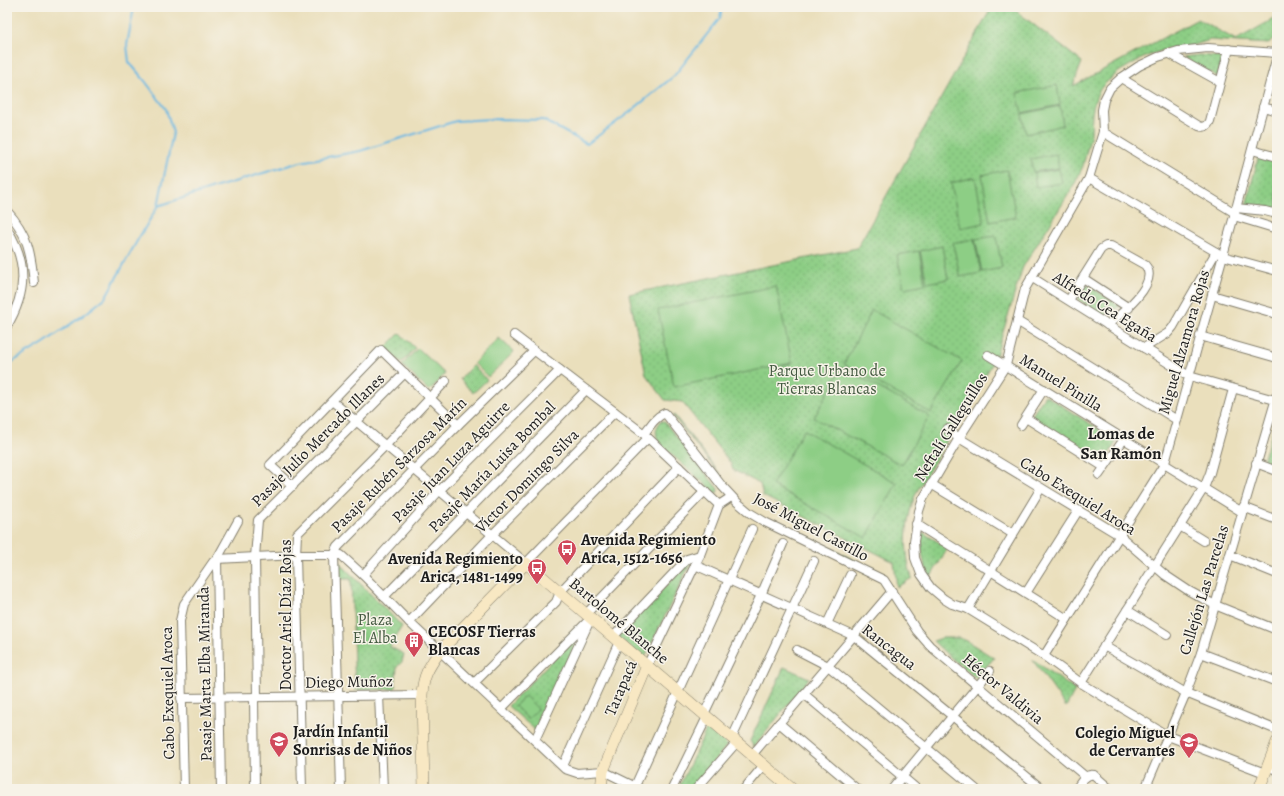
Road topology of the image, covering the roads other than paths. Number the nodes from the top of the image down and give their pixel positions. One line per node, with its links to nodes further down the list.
1 (1229, 49): 2 (street, Neftalí Galleguillos); 3 (street, Neftalí Galleguillos); 6 (street)
2 (1168, 53): 5 (street, Neftalí Galleguillos); 6 (street)
3 (1277, 54): 4 (street, Miguel Alzamora Rojas)
4 (1276, 66): 7 (street, Miguel Alzamora Rojas)
5 (1121, 78): 6 (street); 9 (street, Neftalí Galleguillos)
6 (1220, 82)
7 (1263, 107): 8 (street); 10 (street, Miguel Alzamora Rojas)
8 (1277, 111)
9 (1103, 132): 12 (street, Neftalí Galleguillos); 14 (street)
10 (1252, 150): 11 (street); 14 (street, Miguel Alzamora Rojas)
11 (1277, 157)
12 (1089, 178): 18 (street); 22 (street, Neftalí Galleguillos)
13 (7, 211): 19 (street)
14 (1235, 212): 15 (street); 17 (street); 18 (street, Miguel Alzamora Rojas)
15 (1277, 214)
16 (7, 228): 20 (street)
17 (1277, 228)
18 (1219, 254): 21 (street); 25 (street, Miguel Alzamora Rojas); 34 (street)
19 (32, 268): 20 (street); 24 (street)
20 (22, 269): 31 (street)
21 (1277, 271)
22 (1031, 277): 26 (street, Alfredo Cea Egaña); 29 (street, Neftalí Galleguillos)
23 (1083, 278): 26 (street); 27 (street); 27 (street)
24 (34, 283)
25 (1212, 295): 28 (street); 33 (street, Miguel Alzamora Rojas)
26 (1069, 300): 30 (street, Alfredo Cea Egaña)
27 (1128, 308): 30 (street)
28 (1277, 314)
29 (1017, 321): 38 (street, Neftalí Galleguillos); 50 (street)
30 (1108, 325): 34 (street, Alfredo Cea Egaña)
31 (7, 326)
32 (514, 335): 35 (street)
33 (1200, 336): 37 (street); 41 (street, Miguel Alzamora Rojas)
34 (1144, 348): 41 (street, Alfredo Cea Egaña)
35 (534, 350): 39 (street); 52 (street, Pasaje Rubén Sarzosa Marín)
36 (988, 354): 38 (street, Manuel Pinilla)
37 (1277, 358)
38 (1006, 365): 43 (street, Manuel Pinilla); 55 (street, Neftalí Galleguillos)
39 (560, 370): 45 (street); 69 (street, Pasaje Juan Luza Aguirre)
40 (404, 374): 46 (street); 48 (street); 51 (street, Pasaje Julio Mercado Illanes)
41 (1189, 376): 44 (street, Alfredo Cea Egaña); 50 (street, Miguel Alzamora Rojas)
42 (446, 381): 46 (street, Doctor Ariel Díaz Rojas)
43 (1044, 389): 56 (street, Manuel Pinilla); 60 (street)
44 (1234, 389): 47 (street, Alfredo Cea Egaña); 68 (street)
45 (586, 390): 49 (street); 75 (street, Pasaje María Luisa Bombal)
46 (430, 398): 52 (street); 57 (street, Doctor Ariel Díaz Rojas)
47 (1276, 398): 59 (street, Callejón Las Parcelas)
48 (332, 401): 51 (street, Bartolomé Blanche); 66 (street)
49 (615, 412): 54 (street); 82 (street, Víctor Domingo Silva)
50 (1177, 420): 58 (street, Miguel Alzamora Rojas)
51 (357, 422): 57 (street, Bartolomé Blanche); 66 (street, Pasaje Julio Mercado Illanes)
52 (458, 425): 62 (street, Pasaje Rubén Sarzosa Marín)
53 (947, 429): 55 (street, Cabo Exequiel Aroca)
54 (646, 436): 61 (street); 71 (street, José Miguel Castillo); 93 (street)
55 (959, 438): 65 (street, Neftalí Galleguillos); 67 (street, Cabo Exequiel Aroca)
56 (1124, 439): 58 (street, Manuel Pinilla); 60 (street)
57 (385, 446): 62 (street, Bartolomé Blanche); 86 (street, Doctor Ariel Díaz Rojas)
58 (1165, 463): 68 (street, Manuel Pinilla); 83 (street, Miguel Alzamora Rojas)
59 (1256, 463): 63 (street); 73 (street, Callejón Las Parcelas)
60 (1104, 467): 64 (street)
61 (679, 468): 70 (street); 102 (street)
62 (414, 470): 69 (street, Bartolomé Blanche); 87 (street, Pasaje Rubén Sarzosa Marín)
63 (1277, 471)
64 (1099, 475)
65 (931, 484): 78 (street, Neftalí Galleguillos); 81 (street)
66 (293, 486): 90 (street, Pasaje Julio Mercado Illanes)
67 (1041, 488): 74 (street, Cabo Exequiel Aroca); 81 (street)
68 (1204, 488): 73 (street, Manuel Pinilla); 79 (street)
69 (439, 491): 75 (street, Bartolomé Blanche); 98 (street, Pasaje Juan Luza Aguirre)
70 (705, 491): 72 (street); 110 (street)
71 (731, 497): 72 (street); 101 (street, José Miguel Castillo)
72 (719, 504): 88 (street, Tarapacá)
73 (1243, 509): 76 (street, Manuel Pinilla); 89 (street, Callejón Las Parcelas)
74 (1078, 510): 83 (street, Cabo Exequiel Aroca); 103 (street)
75 (466, 514): 82 (street, Bartolomé Blanche); 105 (street, Pasaje María Luisa Bombal)
76 (1277, 520)
77 (238, 521): 91 (street, Cabo Exequiel Aroca)
78 (916, 524): 96 (street); 108 (street, Neftalí Galleguillos)
79 (1180, 526): 84 (street); 95 (street)
80 (752, 529): 100 (street)
81 (1013, 534): 96 (street)
82 (492, 535): 93 (street, Bartolomé Blanche); 112 (street, Víctor Domingo Silva)
83 (1119, 535): 95 (street, Cabo Exequiel Aroca); 111 (street, Miguel Alzamora Rojas)
84 (1204, 541)
85 (783, 544): 104 (street)
86 (296, 555): 87 (street); 90 (street); 137 (street, Doctor Ariel Díaz Rojas)
87 (334, 555): 98 (street); 135 (street, Pasaje Rubén Sarzosa Marín)
88 (700, 555): 94 (street, Tarapacá); 117 (street)
89 (1230, 555): 97 (street); 106 (street, Callejón Las Parcelas)
90 (255, 557): 91 (street); 136 (street, Pasaje Julio Mercado Illanes)
91 (217, 559): 138 (street, Cabo Exequiel Aroca); 139 (street, Pasaje Marta Elba Miranda)
92 (814, 561): 107 (street)
93 (526, 563): 102 (street, Bartolomé Blanche); 120 (street)
94 (695, 565): 100 (street, Rancagua); 123 (street, Tarapacá)
95 (1155, 566): 106 (street, Cabo Exequiel Aroca); 109 (street)
96 (991, 571): 103 (street); 108 (street)
97 (1277, 574)
98 (363, 575): 105 (street)
99 (850, 575): 113 (street)
100 (729, 581): 104 (street, Rancagua); 130 (street)
101 (892, 591): 116 (street); 129 (street, Héctor Valdivia)
102 (560, 592): 110 (street, Bartolomé Blanche); 127 (street)
103 (1026, 593): 111 (street)
104 (761, 595): 107 (street, Rancagua); 141 (street)
105 (384, 597): 112 (street)
106 (1215, 605): 114 (street, Cabo Exequiel Aroca); 121 (street, Callejón Las Parcelas)
107 (793, 609): 113 (street, Rancagua); 147 (street)
108 (968, 609): 122 (street, Neftalí Galleguillos)
109 (1127, 610): 115 (street); 118 (street)
110 (588, 616): 117 (street, Bartolomé Blanche); 140 (street); 146 (street)
111 (1067, 619): 122 (street, Miguel Alzamora Rojas)
112 (409, 622): 120 (street)
113 (827, 624): 116 (street, Rancagua)
114 (1277, 630)
115 (1167, 635)
116 (854, 636): 124 (street); 142 (street, Rancagua)
117 (616, 639): 123 (street, Bartolomé Blanche); 152 (street)
118 (1104, 646): 128 (street); 131 (street)
119 (797, 650): 124 (street)
120 (440, 651): 127 (street); 134 (street)
121 (1201, 653): 126 (street); 131 (street, Callejón Las Parcelas)
122 (1044, 656): 128 (street, Neftalí Galleguillos)
123 (647, 666): 130 (street, Bartolomé Blanche); 154 (street, Tarapacá)
124 (828, 666): 132 (street); 149 (street)
125 (990, 671): 129 (street)
126 (1277, 682)
127 (474, 683): 140 (street)
128 (1081, 683): 145 (street, Neftalí Galleguillos)
129 (978, 685): 142 (street); 156 (street, Héctor Valdivia)
130 (678, 692): 141 (street, Bartolomé Blanche); 157 (street)
131 (1186, 693): 144 (street); 145 (street, Callejón Las Parcelas)
132 (804, 694): 143 (street); 155 (street)
133 (379, 695): 134 (street, Diego Muñoz); 135 (street, Diego Muñoz); 163 (street)
134 (422, 695): 164 (street)
135 (337, 696): 137 (street, Diego Muñoz); 162 (street, Pasaje Rubén Sarzosa Marín)
136 (255, 697): 137 (street, Diego Muñoz); 139 (street, Diego Muñoz); 160 (street, Pasaje Julio Mercado Illanes)
137 (300, 697): 161 (street, Doctor Ariel Díaz Rojas)
138 (181, 698): 139 (street, Diego Muñoz); 158 (street, Cabo Exequiel Aroca)
139 (219, 698): 159 (street, Pasaje Marta Elba Miranda)
140 (502, 708): 146 (street)
141 (705, 715): 147 (street, Bartolomé Blanche); 166 (street)
142 (952, 716): 149 (street); 174 (street, Rancagua)
143 (779, 724): 150 (street); 170 (street)
144 (1277, 730)
145 (1168, 736): 153 (street, Neftalí Galleguillos); 177 (street, Callejón Las Parcelas)
146 (535, 740): 152 (street)
147 (734, 740): 150 (street, Bartolomé Blanche); 167 (street)
148 (1277, 742): 153 (street)
149 (927, 747): 155 (street); 173 (street)
150 (752, 755): 151 (street, Bartolomé Blanche)
151 (764, 765): 168 (street); 169 (street, Bartolomé Blanche)
152 (563, 766): 154 (street)
153 (1270, 770): 178 (street)
154 (603, 771): 157 (street); 165 (street, Tarapacá)
155 (902, 777): 171 (street); 172 (street)
156 (1086, 777): 175 (street); 176 (street, Héctor Valdivia)
157 (638, 787)
158 (184, 789)
159 (221, 789)
160 (255, 789)
161 (302, 789)
162 (341, 789)
163 (383, 789)
164 (424, 789)
165 (601, 789)
166 (672, 789)
167 (696, 789)
168 (744, 789)
169 (792, 789)
170 (857, 789)
171 (892, 789)
172 (916, 789)
173 (976, 789)
174 (1042, 789)
175 (1076, 789)
176 (1110, 789)
177 (1145, 789)
178 (1259, 789)

